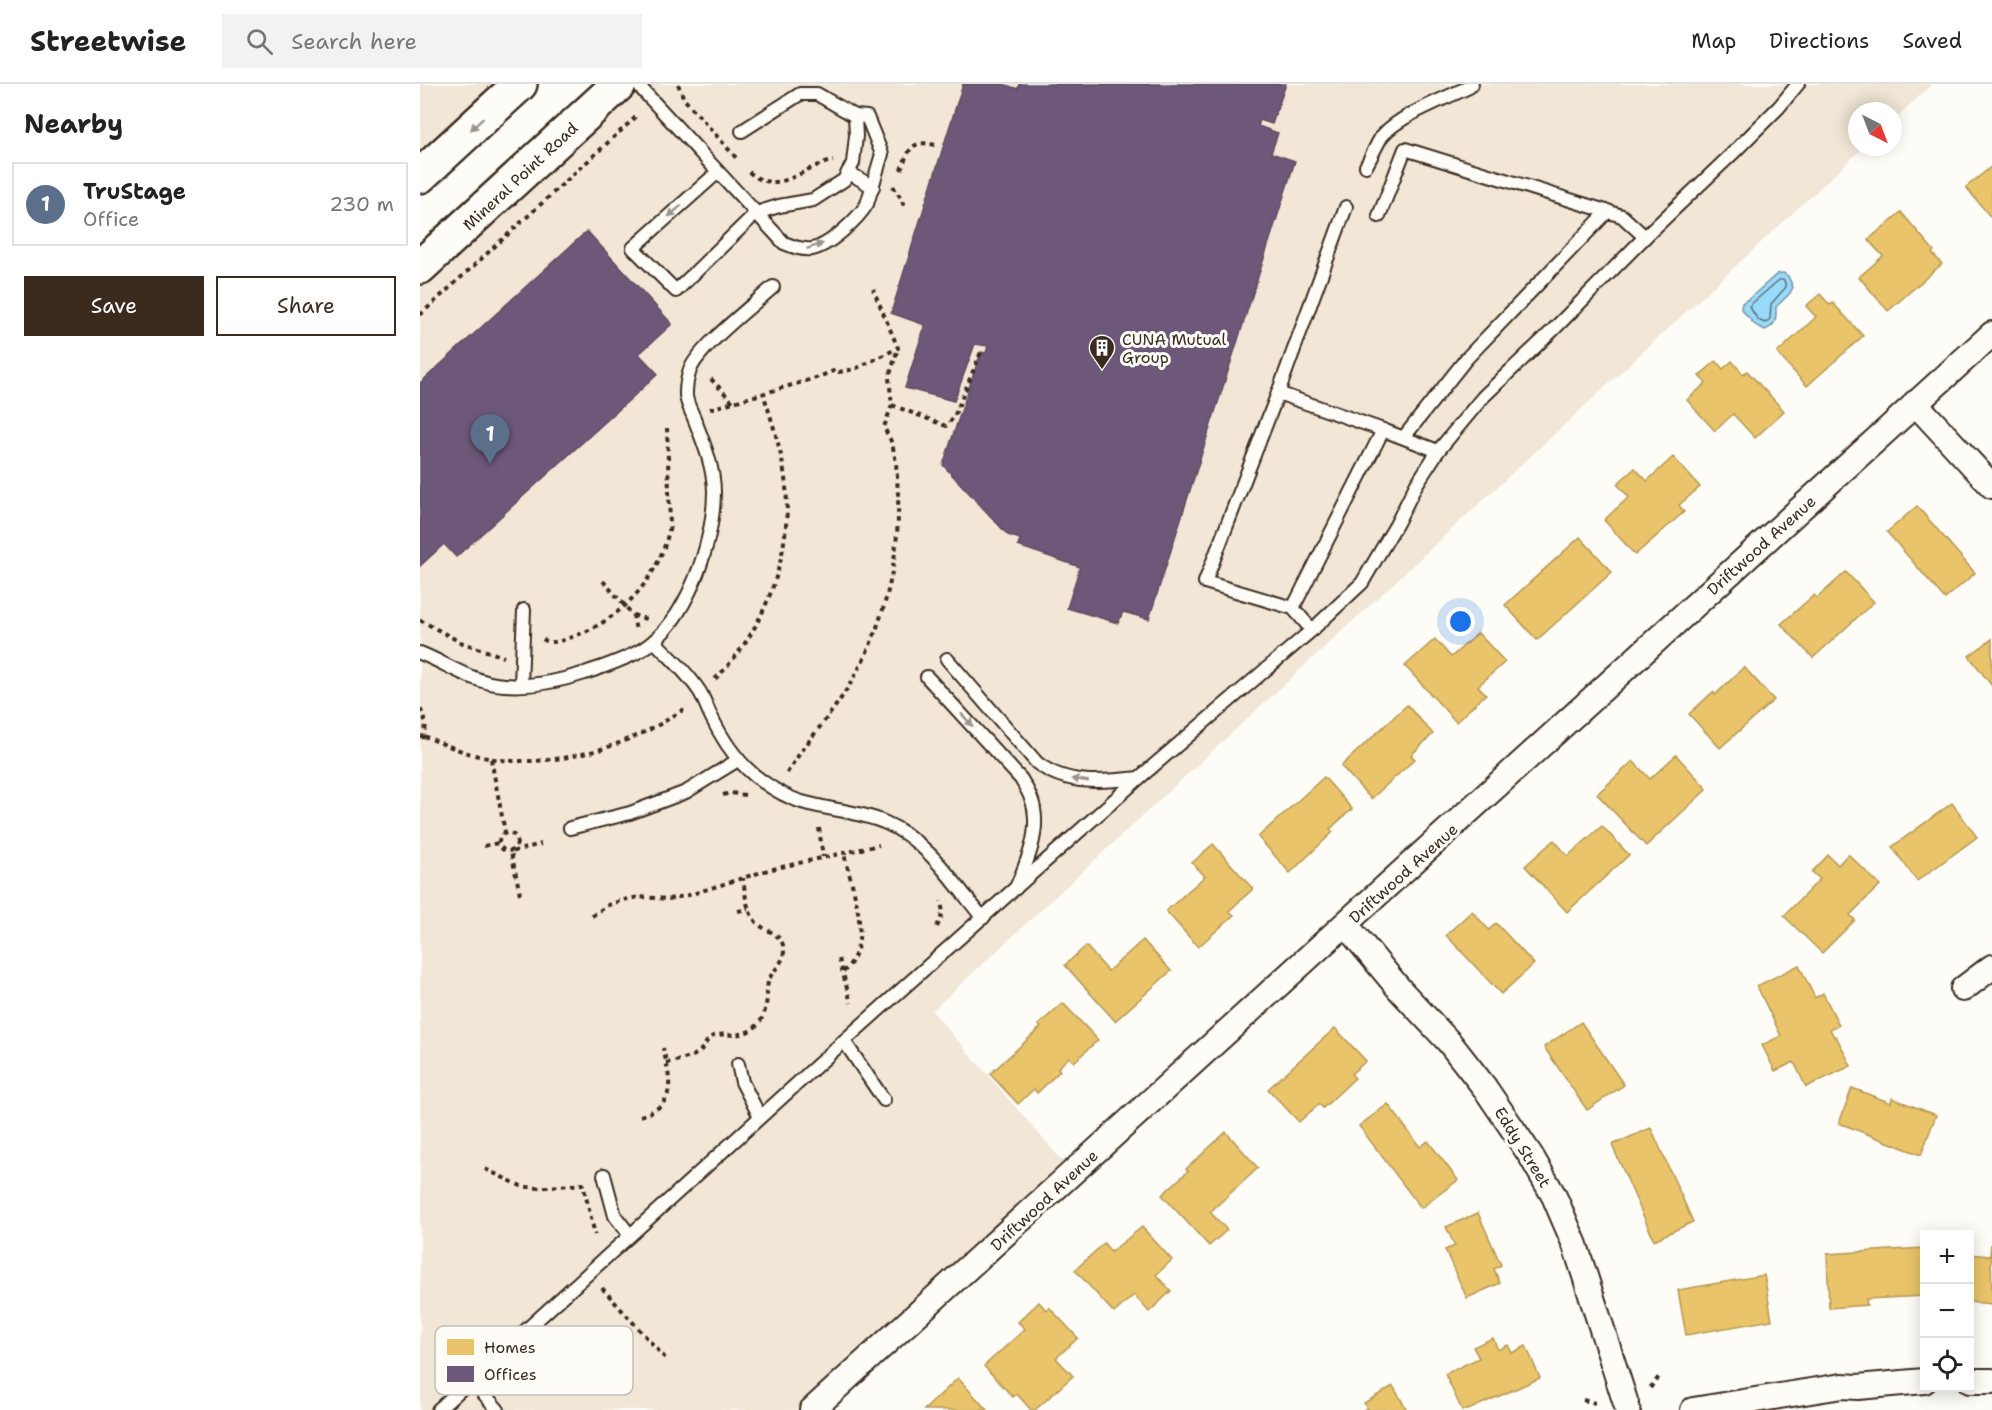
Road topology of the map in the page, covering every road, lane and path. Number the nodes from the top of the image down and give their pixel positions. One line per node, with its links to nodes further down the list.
1 (520, 84): 15 (main road, one-way to 15)
2 (619, 84): 24 (main road, Mineral Point Road)
3 (637, 84): 13 (lane)
4 (678, 84): 12 (path)
5 (1472, 84): 11 (lane)
6 (1798, 84): 23 (lane)
7 (855, 116): 9 (lane); 12 (lane); 14 (lane)
8 (636, 117): 27 (path)
9 (742, 131)
10 (935, 145): 16 (path)
11 (1366, 166)
12 (851, 167): 17 (lane); 21 (lane)
13 (718, 172): 21 (lane); 21 (lane, one-way to 21)
14 (876, 173): 16 (path); 17 (lane)
15 (420, 176)
16 (894, 186): 19 (path)
17 (873, 187): 21 (lane, one-way to 17)
18 (1346, 207): 35 (lane)
19 (905, 209)
20 (1608, 211): 22 (lane); 23 (lane); 42 (lane)
21 (756, 213)
22 (1379, 216)
23 (1645, 237): 43 (lane)
24 (420, 267)
25 (773, 287): 53 (lane)
26 (873, 289): 29 (path)
27 (420, 315)
28 (1992, 334): 38 (street, Driftwood Avenue)
29 (898, 348): 34 (path); 39 (path)
30 (981, 352): 39 (path)
31 (714, 373): 32 (path)
32 (711, 379): 33 (path); 37 (path)
33 (709, 385)
34 (763, 393): 37 (path); 58 (path)
35 (1278, 393): 41 (lane); 47 (lane)
36 (706, 398): 37 (path)
37 (733, 402)
38 (1916, 403): 44 (street); 92 (street, Driftwood Avenue)
39 (892, 405): 66 (path)
40 (667, 428): 46 (path)
41 (1383, 430): 42 (lane); 47 (lane)
42 (1404, 437): 43 (lane)
43 (1438, 451): 51 (lane)
44 (1992, 486)
45 (603, 581): 46 (path)
46 (624, 605): 49 (path); 52 (path)
47 (1293, 608): 51 (lane)
48 (524, 610): 59 (lane)
49 (633, 615)
50 (420, 620): 55 (path)
51 (1312, 630): 67 (lane)
52 (542, 638)
53 (654, 641): 59 (lane); 65 (lane)
54 (420, 653): 59 (lane)
55 (508, 657)
56 (947, 659): 67 (lane, one-way to 56)
57 (927, 677): 85 (lane, one-way to 85)
58 (714, 680)
59 (521, 684)
60 (686, 708): 64 (path)
61 (420, 709): 62 (path)
62 (424, 736): 63 (path); 64 (path)
63 (420, 741)
64 (491, 759): 74 (path)
65 (738, 760): 71 (lane); 91 (lane)
66 (787, 772)
67 (1138, 778): 85 (lane)
68 (718, 797): 69 (path)
69 (748, 797)
70 (812, 826): 72 (path)
71 (570, 828)
72 (819, 828): 73 (path); 83 (path)
73 (829, 830)
74 (506, 832): 76 (path); 81 (path)
75 (870, 839): 78 (path)
76 (498, 843): 79 (path); 81 (path)
77 (541, 844): 81 (path)
78 (879, 844): 80 (path); 82 (path)
79 (484, 846)
80 (888, 850)
81 (511, 852): 86 (path)
82 (844, 853): 83 (path); 96 (path)
83 (823, 858): 84 (path)
84 (743, 878): 88 (path); 90 (path)
85 (1015, 891): 91 (lane)
86 (520, 894)
87 (938, 894): 93 (path)
88 (748, 909): 89 (path); 101 (path)
89 (738, 911)
90 (591, 916)
91 (983, 918): 99 (lane)
92 (1346, 925): 124 (street, Driftwood Avenue); 125 (street, Eddy Street)
93 (936, 927)
94 (839, 959): 96 (path)
95 (1992, 967): 97 (street)
96 (843, 972): 98 (path)
97 (1963, 989)
98 (850, 1003)
99 (844, 1041): 103 (lane); 105 (lane)
100 (663, 1047): 101 (path)
101 (666, 1063): 104 (path)
102 (738, 1064): 105 (lane)
103 (884, 1100)
104 (640, 1116)
105 (760, 1117): 108 (lane)
106 (485, 1169): 109 (path)
107 (603, 1175): 108 (lane)
108 (629, 1234): 111 (lane)
109 (595, 1235)
110 (602, 1288): 112 (path)
111 (529, 1326)
112 (664, 1358)
113 (1659, 1377): 117 (path)
114 (1920, 1381): 126 (street)
115 (1974, 1381): 116 (street)
116 (1992, 1381)
117 (1650, 1388)
118 (454, 1395): 122 (lane)
119 (485, 1395): 123 (lane)
120 (1583, 1400): 121 (path)
121 (1595, 1403)
122 (438, 1410)
123 (498, 1410)
124 (812, 1410)
125 (1628, 1410)
126 (1693, 1410)

